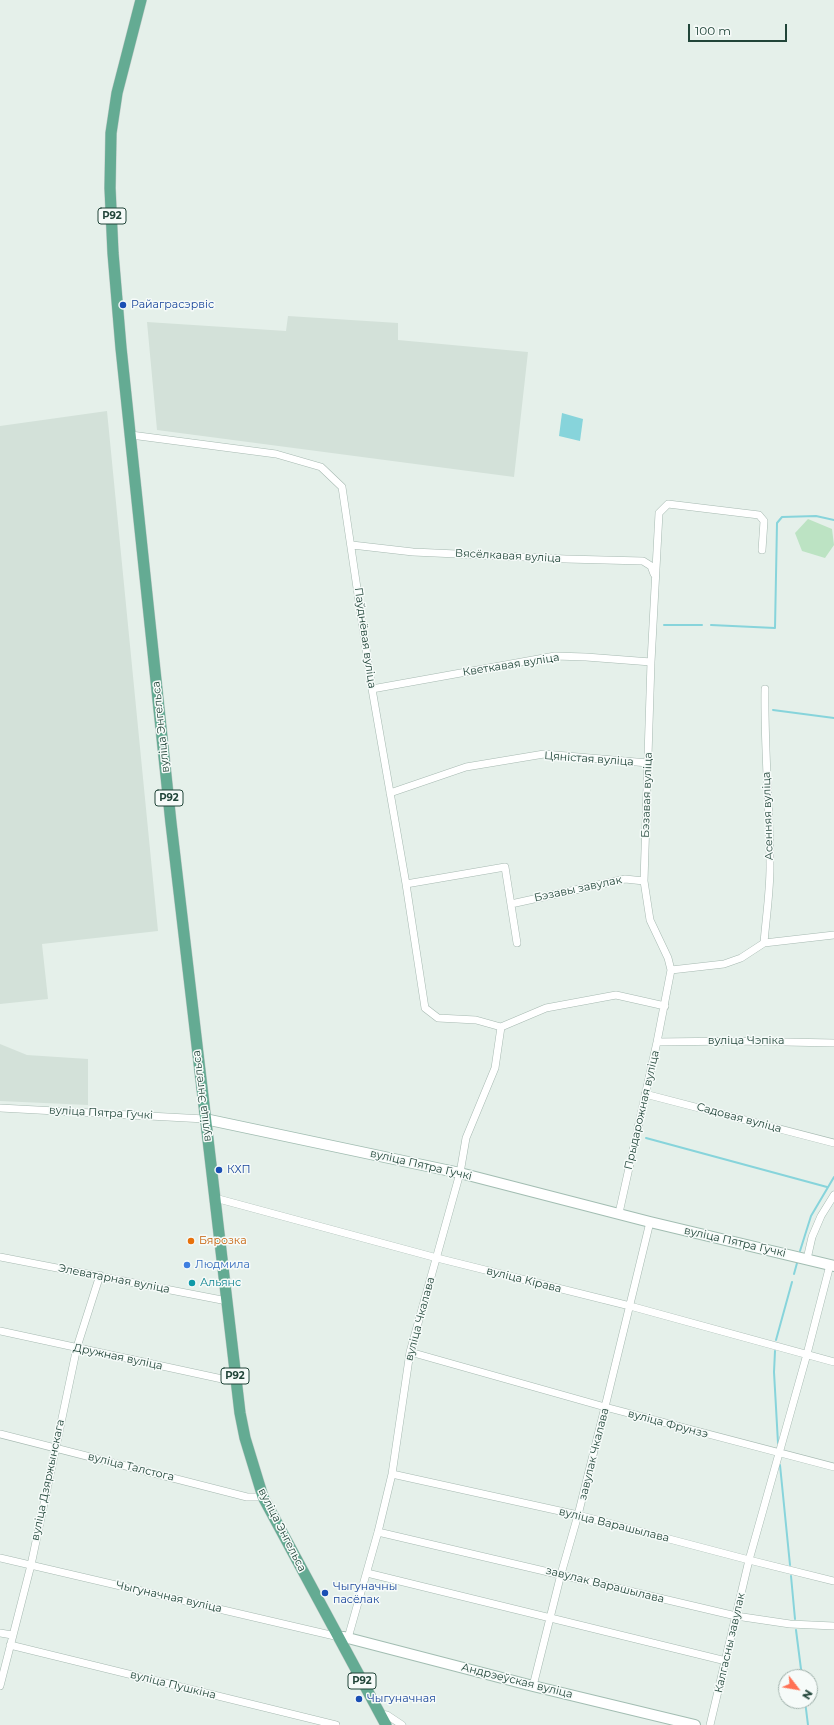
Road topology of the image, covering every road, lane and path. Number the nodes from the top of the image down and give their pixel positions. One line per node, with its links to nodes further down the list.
1 (141, 0): 2 (main road, Р92)
2 (130, 435): 3 (street, Паўднёвая вуліца); 24 (main road, вуліца Энгельса / Р92)
3 (352, 545): 5 (street, Вясёлкавая вуліца); 7 (street, Паўднёвая вуліца)
4 (762, 550): 5 (street, Бэзавая вуліца)
5 (655, 578): 6 (street, Бэзавая вуліца)
6 (651, 662): 7 (street, Кветкавая вуліца); 9 (street, Бэзавая вуліца)
7 (372, 689): 10 (street, Паўднёвая вуліца)
8 (765, 689): 16 (street, Асенняя вуліца)
9 (648, 763): 10 (street, Цяністая вуліца); 11 (street, Бэзавая вуліца)
10 (390, 793): 12 (street, Паўднёвая вуліца)
11 (644, 881): 13 (street, Бэзавы завулак); 17 (street, Бэзавая вуліца)
12 (406, 884): 13 (street); 19 (street, Паўднёвая вуліца)
13 (512, 904): 15 (street)
14 (834, 935): 16 (street)
15 (517, 942)
16 (764, 943): 17 (street)
17 (671, 970): 18 (street, Бэзавая вуліца)
18 (665, 1006): 19 (street); 20 (street, Прыдарожная вуліца)
19 (501, 1027): 26 (street, вуліца Чкалава)
20 (657, 1042): 21 (street, вуліца Чэпіка); 22 (street, Прыдарожная вуліца)
21 (834, 1043)
22 (645, 1094): 25 (street, Садовая вуліца); 29 (street, Прыдарожная вуліца)
23 (0, 1108): 24 (street, вуліца Пятра Гучкі)
24 (205, 1119): 26 (street, вуліца Пятра Гучкі); 28 (main road, вуліца Энгельса / Р92)
25 (834, 1143)
26 (460, 1173): 29 (street, вуліца Пятра Гучкі); 32 (street, вуліца Чкалава)
27 (834, 1195): 33 (street)
28 (215, 1198): 32 (street, вуліца Кірава); 36 (main road, вуліца Энгельса / Р92)
29 (619, 1213): 30 (street, вуліца Пятра Гучкі)
30 (650, 1222): 33 (street, вуліца Пятра Гучкі); 37 (street, завулак Чкалава)
31 (0, 1256): 35 (street, Элеватарная вуліца)
32 (437, 1258): 37 (street, вуліца Кірава); 40 (street, вуліца Чкалава)
33 (807, 1259): 34 (street, вуліца Пятра Гучкі)
34 (832, 1265): 41 (street, Калгасны завулак)
35 (100, 1275): 36 (street, Элеватарная вуліца); 39 (street, вуліца Дзяржынскага)
36 (227, 1301): 43 (main road, вуліца Энгельса / Р92)
37 (630, 1306): 41 (street, вуліца Кірава); 44 (street, завулак Чкалава)
38 (0, 1331): 39 (street, Дружная вуліца)
39 (77, 1347): 43 (street, Дружная вуліца); 46 (street, вуліца Дзяржынскага)
40 (410, 1352): 44 (street, вуліца Фрунзэ); 49 (street, вуліца Чкалава)
41 (807, 1354): 42 (street, вуліца Кірава); 47 (street, Калгасны завулак)
42 (834, 1362)
43 (236, 1382): 50 (main road, вуліца Энгельса / Р92)
44 (605, 1407): 47 (street, вуліца Фрунзэ); 51 (street, завулак Чкалава)
45 (0, 1434): 46 (street, вуліца Талстога)
46 (55, 1448): 50 (street, вуліца Талстога); 55 (street, вуліца Дзяржынскага)
47 (780, 1453): 48 (street, вуліца Фрунзэ); 54 (street, Калгасны завулак)
48 (834, 1467)
49 (392, 1474): 51 (street, вуліца Варашылава); 52 (street, вуліца Чкалава)
50 (263, 1497): 64 (main road, вуліца Энгельса / Р92)
51 (578, 1515): 54 (street, вуліца Варашылава); 57 (street, завулак Чкалава)
52 (378, 1532): 56 (street, вуліца Чкалава); 57 (street, завулак Варашылава)
53 (0, 1558): 55 (street, Чыгуначная вуліца)
54 (749, 1560): 58 (street, вуліца Варашылава); 59 (street, Калгасны завулак)
55 (31, 1565): 63 (street, вуліца Дзяржынскага); 64 (street, Чыгуначная вуліца)
56 (367, 1573): 60 (street); 64 (street, вуліца Чкалава)
57 (561, 1574): 59 (street, завулак Варашылава); 60 (street, завулак Чкалава)
58 (834, 1581)
59 (736, 1616): 61 (street, завулак Варашылава); 66 (street, Калгасны завулак)
60 (551, 1618): 66 (street); 68 (street, завулак Чкалава)
61 (834, 1626)
62 (0, 1633): 63 (street)
63 (12, 1635): 65 (street, вуліца Дзяржынскага)
64 (343, 1637): 68 (street, Андрэеўская вуліца); 69 (main road, вуліца Энгельса / Р92)
65 (10, 1645): 67 (street, вуліца Дзяржынскага); 70 (street, вуліца Пушкіна)
66 (726, 1661): 74 (street, Калгасны завулак)
67 (0, 1686)
68 (533, 1686): 73 (street, Андрэеўская вуліца)
69 (380, 1714): 71 (main road, вуліца Энгельса / Р92); 72 (street)
70 (336, 1725)
71 (386, 1725)
72 (402, 1725)
73 (695, 1725)
74 (710, 1725)

